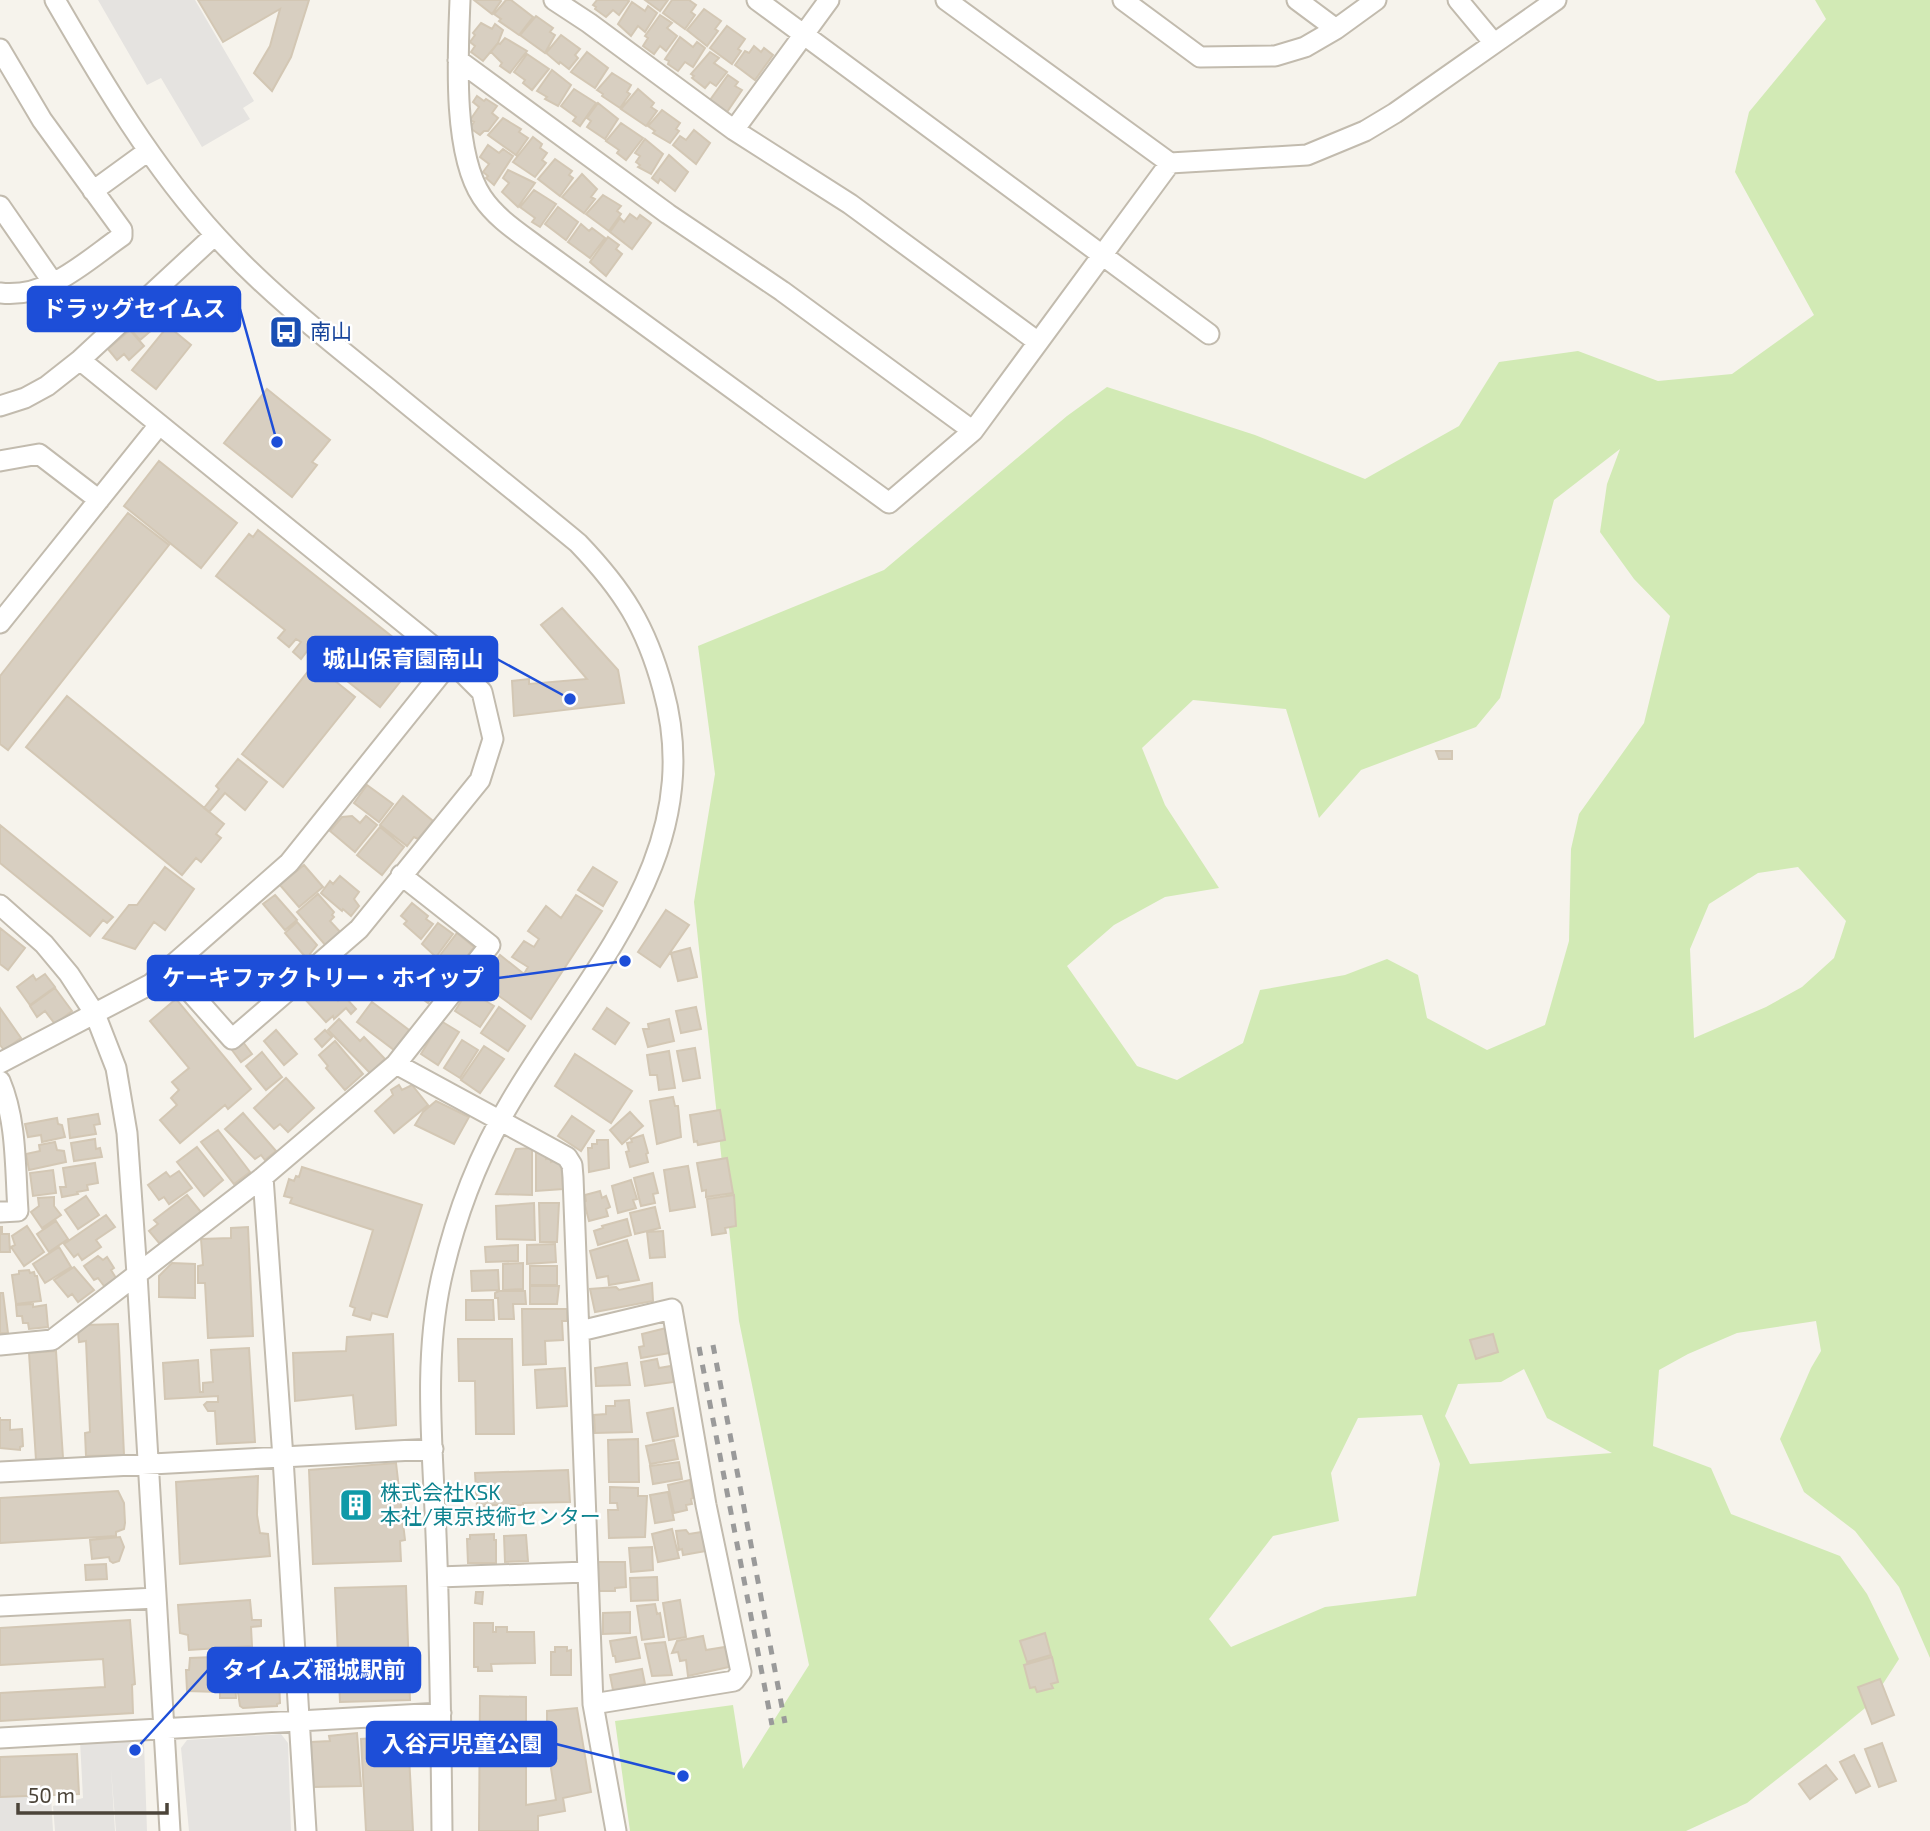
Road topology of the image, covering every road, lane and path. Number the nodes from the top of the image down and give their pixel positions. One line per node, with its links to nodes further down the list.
1 (55, 0): 18 (street)
2 (460, 0): 16 (street)
3 (554, 0): 17 (street)
4 (757, 0): 13 (street)
5 (829, 0): 13 (street)
6 (946, 0): 19 (street)
7 (1123, 0): 12 (street)
8 (1297, 0): 12 (street)
9 (1376, 0): 12 (street)
10 (1458, 0): 14 (street)
11 (1556, 0): 14 (street)
12 (1336, 29)
13 (803, 34): 17 (street); 23 (street)
14 (1493, 42): 19 (street)
15 (0, 49): 20 (street)
16 (458, 60): 31 (street); 31 (street)
17 (734, 130): 27 (street)
18 (148, 151): 20 (street); 22 (street)
19 (1170, 163): 23 (street)
20 (93, 191): 24 (street)
21 (0, 206): 24 (street)
22 (215, 234): 28 (street); 43 (street)
23 (1103, 254): 26 (street); 27 (street)
24 (54, 284): 25 (street)
25 (0, 293)
26 (1209, 334)
27 (1038, 342): 31 (street)
28 (80, 360): 29 (street); 30 (street)
29 (0, 406)
30 (159, 425): 33 (street); 35 (street)
31 (973, 431)
32 (0, 461): 33 (street)
33 (99, 500): 34 (street)
34 (0, 623)
35 (451, 661): 36 (street); 38 (street)
36 (401, 876): 38 (street); 41 (street)
37 (0, 905): 39 (street)
38 (169, 968): 39 (street)
39 (95, 1014): 40 (street); 46 (street)
40 (0, 1063)
41 (396, 1064): 43 (street); 44 (street)
42 (0, 1081): 45 (street)
43 (500, 1121): 47 (street); 49 (street)
44 (263, 1177): 46 (street); 50 (street)
45 (0, 1212)
46 (137, 1275): 48 (street); 51 (street)
47 (580, 1331): 53 (street); 57 (street)
48 (0, 1345)
49 (433, 1449): 50 (street); 54 (street)
50 (284, 1458): 51 (street); 59 (street)
51 (148, 1464): 52 (street); 55 (street)
52 (0, 1472)
53 (587, 1572): 54 (street); 57 (street)
54 (438, 1577): 58 (street)
55 (156, 1598): 56 (street); 60 (street)
56 (0, 1606)
57 (593, 1704): 65 (street)
58 (441, 1713): 59 (street); 64 (street)
59 (300, 1721): 60 (street); 63 (street)
60 (164, 1728): 61 (street); 62 (street)
61 (0, 1738)
62 (170, 1831)
63 (306, 1831)
64 (442, 1831)
65 (616, 1831)

